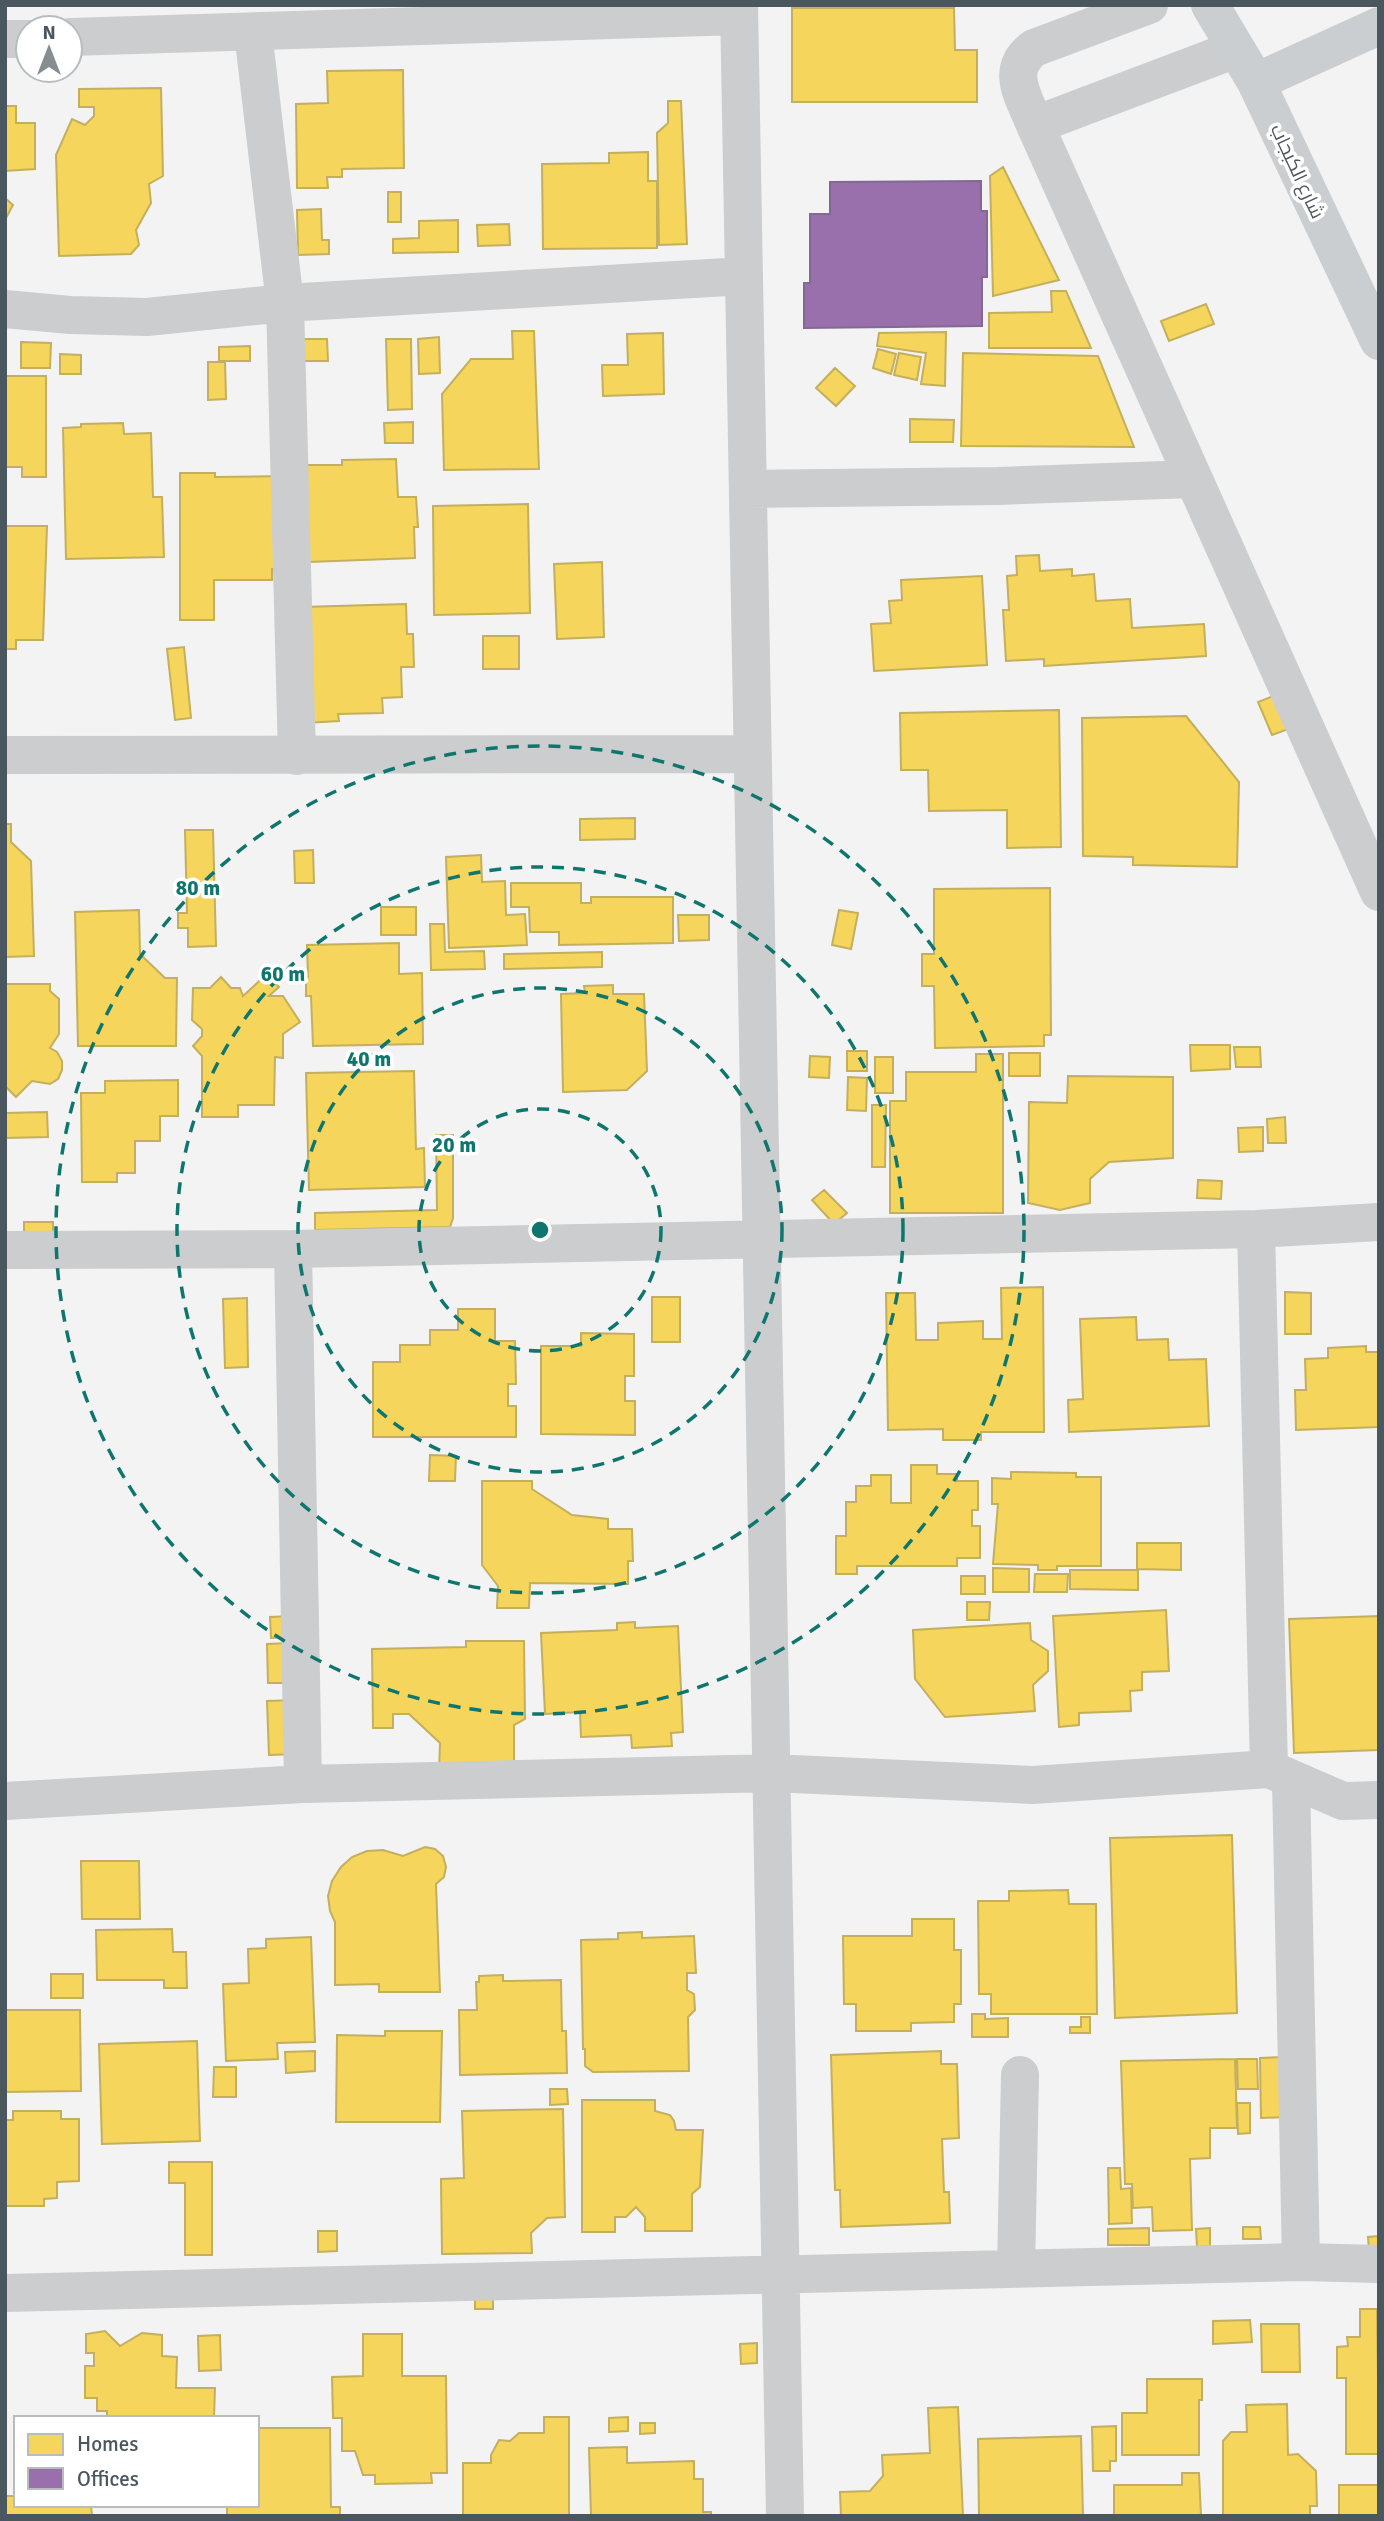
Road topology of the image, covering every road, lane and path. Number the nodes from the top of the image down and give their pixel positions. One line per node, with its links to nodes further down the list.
1 (1149, 5): 9 (street)
2 (1210, 5): 7 (main road, شارع الكبجاب)
3 (739, 11): 5 (street); 10 (street)
4 (1379, 26): 8 (main road)
5 (253, 32): 6 (street); 11 (street)
6 (84, 37)
7 (1236, 49): 8 (main road, شارع الكبجاب); 9 (street)
8 (1256, 82): 13 (main road, شارع الكبجاب)
9 (1035, 125): 14 (street)
10 (744, 276): 11 (street); 15 (street)
11 (285, 303): 12 (street); 18 (street)
12 (5, 309)
13 (1379, 341)
14 (1193, 479): 15 (street); 19 (street)
15 (748, 489): 16 (street)
16 (753, 754): 18 (street); 22 (street)
17 (5, 755): 18 (street)
18 (297, 756)
19 (1379, 892)
20 (1379, 1222): 21 (street)
21 (1256, 1229): 22 (street); 26 (street)
22 (762, 1239): 23 (street); 25 (street)
23 (293, 1248): 24 (street); 27 (street)
24 (5, 1250)
25 (771, 1773): 26 (street); 27 (street); 34 (street)
26 (1280, 1775): 28 (street); 31 (street)
27 (303, 1784): 29 (street)
28 (1379, 1800)
29 (5, 1801)
30 (1020, 2075): 33 (street)
31 (1301, 2262): 32 (street); 33 (street)
32 (1379, 2264)
33 (1016, 2269): 34 (street)
34 (780, 2274): 35 (street); 36 (street)
35 (5, 2293)
36 (785, 2516)

